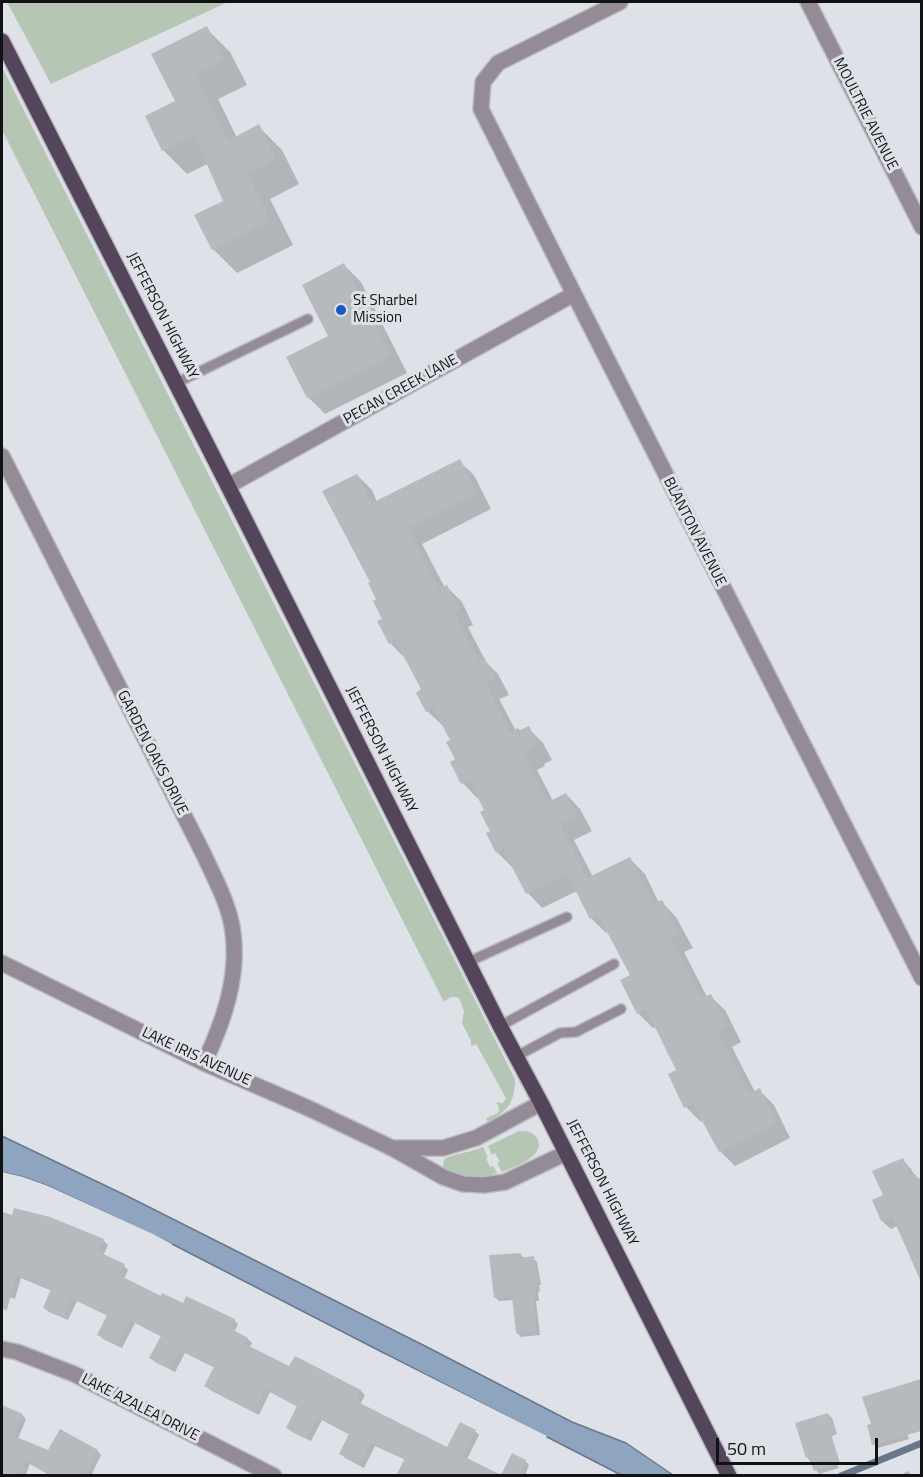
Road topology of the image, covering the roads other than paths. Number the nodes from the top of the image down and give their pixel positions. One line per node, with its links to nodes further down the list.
1 (620, 2): 5 (street, BLANTON AVENUE)
2 (808, 2): 4 (street, MOULTRIE AVENUE)
3 (2, 41): 7 (main road, JEFFERSON HIGHWAY)
4 (921, 227)
5 (574, 294): 9 (street, PECAN CREEK LANE); 14 (street, BLANTON AVENUE)
6 (308, 319): 7 (lane)
7 (176, 383): 9 (main road, JEFFERSON HIGHWAY)
8 (2, 456): 18 (street, GARDEN OAKS DRIVE)
9 (228, 486): 11 (main road, JEFFERSON HIGHWAY)
10 (567, 917): 11 (lane)
11 (468, 962): 16 (main road, JEFFERSON HIGHWAY)
12 (2, 963): 18 (street, LAKE IRIS AVENUE)
13 (614, 963): 16 (lane)
14 (921, 978)
15 (621, 1010): 17 (lane)
16 (500, 1026): 17 (main road, JEFFERSON HIGHWAY)
17 (515, 1057): 19 (main road, JEFFERSON HIGHWAY)
18 (204, 1063): 20 (street, LAKE IRIS AVENUE)
19 (541, 1103): 20 (street, LAKE IRIS AVENUE); 21 (main road, JEFFERSON HIGHWAY)
20 (392, 1148): 21 (street, LAKE IRIS AVENUE)
21 (566, 1153): 24 (main road, JEFFERSON HIGHWAY)
22 (2, 1349): 23 (street, LAKE AZALEA DRIVE)
23 (274, 1476)
24 (729, 1476)

